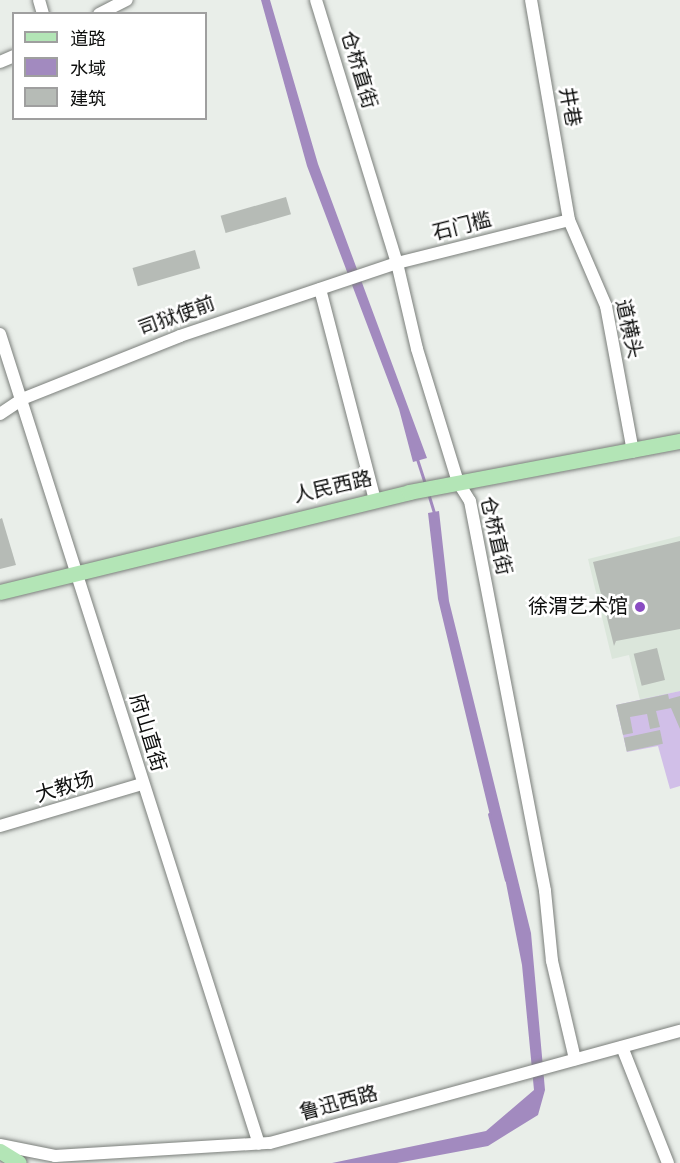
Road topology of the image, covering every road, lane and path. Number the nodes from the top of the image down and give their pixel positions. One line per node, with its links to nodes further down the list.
1 (127, 0): 4 (street)
2 (316, 0): 6 (street, 仓桥直街)
3 (531, 0): 5 (street, 井巷)
4 (103, 12)
5 (569, 220): 6 (street, 石门槛); 13 (street, 道横头)
6 (397, 263): 7 (street, 石门槛); 14 (street, 仓桥直街)
7 (348, 279): 8 (street, 司狱使前)
8 (320, 289): 10 (street, 司狱使前); 15 (street)
9 (0, 334): 10 (street, 府山直街)
10 (22, 399): 11 (street, 司狱使前); 16 (street, 府山直街)
11 (0, 414)
12 (680, 441): 13 (main road, 人民西路)
13 (633, 452): 14 (main road, 人民西路)
14 (458, 482): 15 (main road, 人民西路); 22 (street, 仓桥直街)
15 (375, 500): 16 (main road, 人民西路)
16 (80, 572): 17 (main road, 人民西路); 18 (street, 府山直街)
17 (0, 592)
18 (142, 784): 19 (street, 大教场); 23 (street, 府山直街)
19 (0, 826)
20 (680, 1031): 21 (street, 鲁迅西路)
21 (622, 1047): 22 (street, 鲁迅西路); 28 (street)
22 (575, 1059): 23 (street, 鲁迅西路)
23 (259, 1144): 26 (street, 鲁迅西路)
24 (0, 1145): 26 (street, 鲁迅西路)
25 (0, 1150): 27 (main road)
26 (88, 1158)
27 (19, 1163)
28 (668, 1163)

